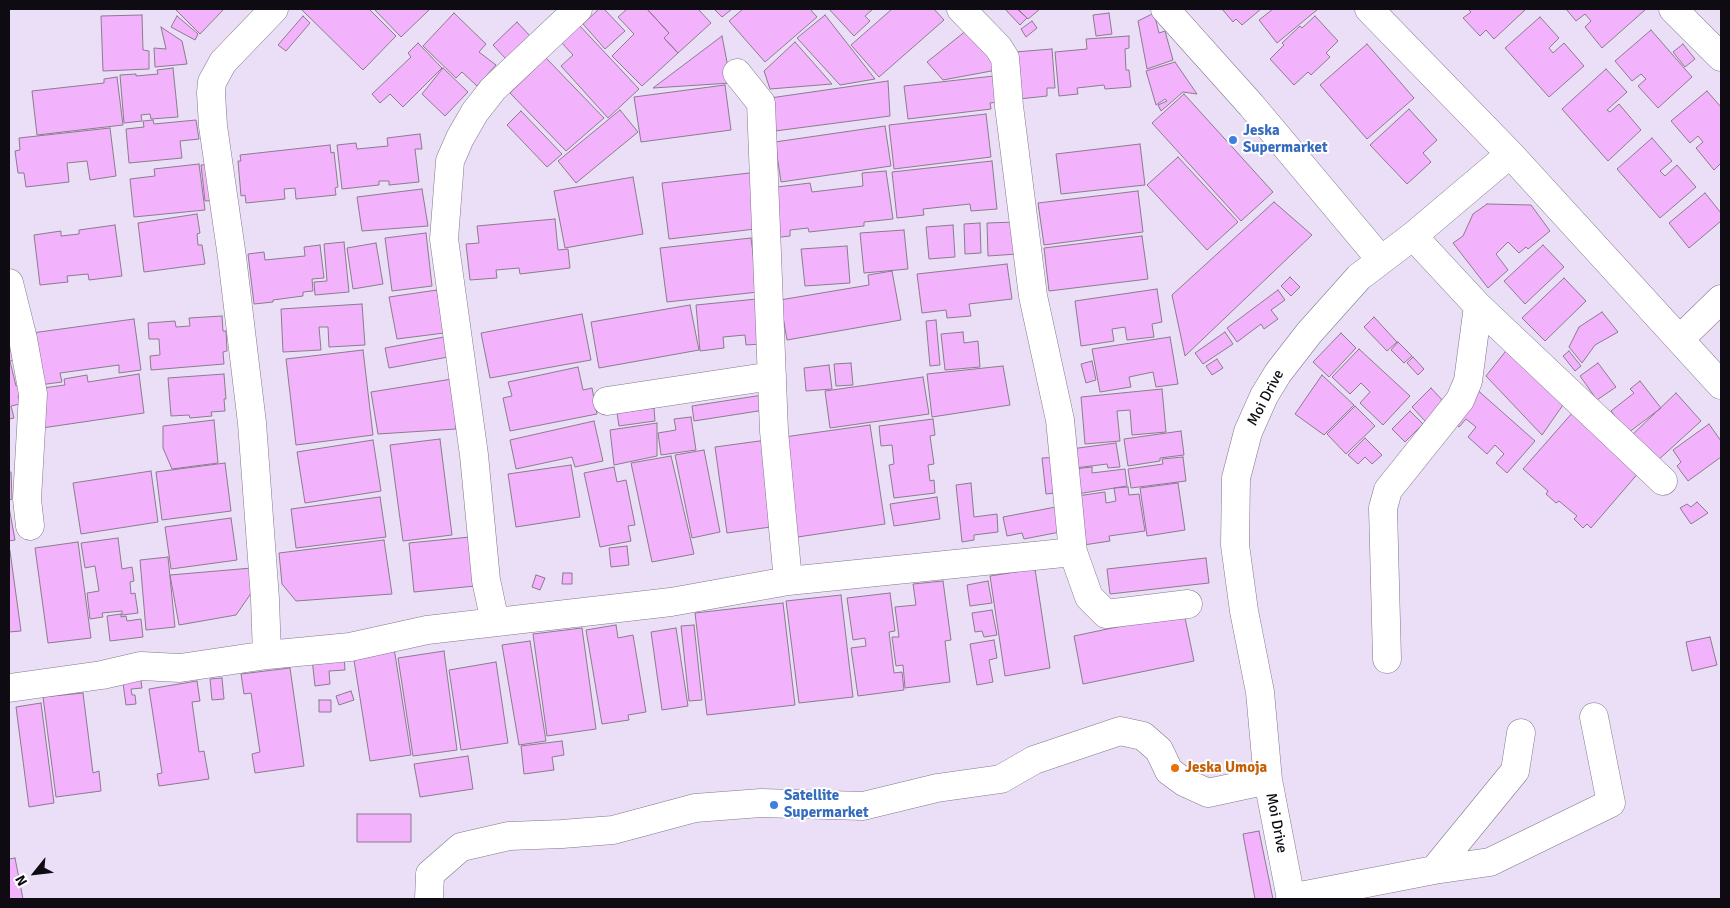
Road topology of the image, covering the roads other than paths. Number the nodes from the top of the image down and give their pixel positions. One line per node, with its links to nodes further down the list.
1 (274, 9): 26 (street)
2 (578, 9): 25 (street)
3 (961, 9): 22 (street)
4 (1165, 9): 11 (street)
5 (1370, 9): 9 (street)
6 (1673, 9): 7 (street)
7 (1721, 57)
8 (737, 72): 16 (street)
9 (1510, 154): 10 (street, Moi Drive); 15 (street)
10 (1413, 236): 11 (street, Moi Drive); 14 (street)
11 (1381, 260): 31 (street, Moi Drive)
12 (9, 283): 19 (street)
13 (1721, 299): 15 (street)
14 (1478, 306): 20 (street); 27 (street)
15 (1680, 339): 17 (street)
16 (772, 376): 18 (street); 23 (street)
17 (1721, 385)
18 (607, 401)
19 (19, 442): 21 (street)
20 (1663, 481)
21 (30, 526)
22 (1073, 552): 23 (street); 24 (street)
23 (788, 581): 25 (street)
24 (1188, 604)
25 (495, 622): 26 (street)
26 (267, 655): 28 (street)
27 (1387, 659)
28 (9, 688)
29 (1594, 717): 32 (street)
30 (1520, 733): 32 (street)
31 (1268, 780): 33 (street); 34 (street, Moi Drive)
32 (1434, 870): 34 (street)
33 (429, 899)
34 (1290, 899)

